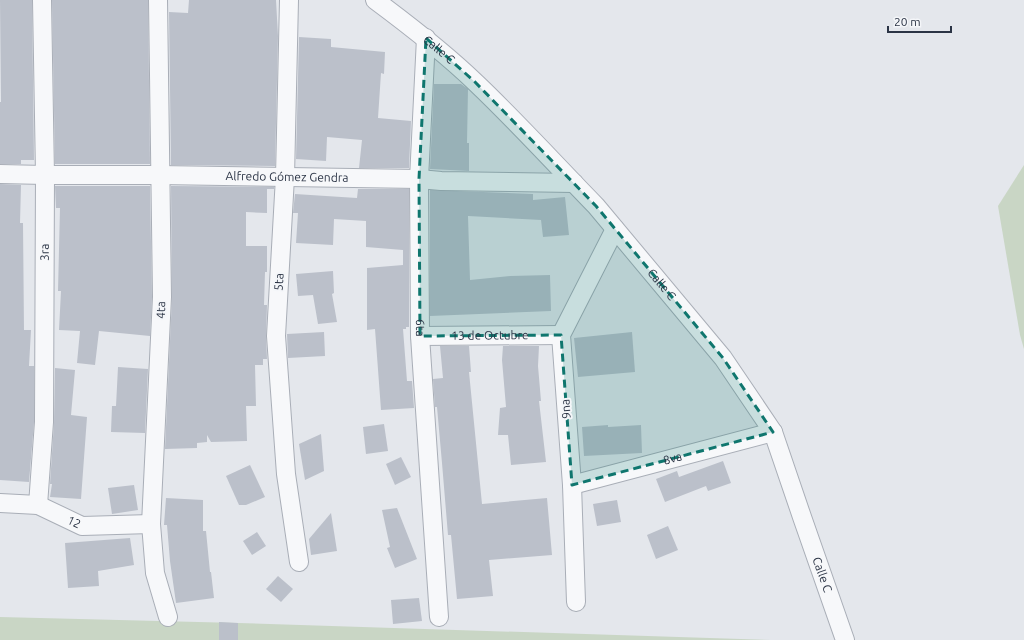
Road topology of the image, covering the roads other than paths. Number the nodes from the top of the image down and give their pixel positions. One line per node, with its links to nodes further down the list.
1 (42, 0): 7 (street, 3ra)
2 (158, 0): 8 (street, 4ta)
3 (289, 0): 9 (street, 5ta)
4 (375, 0): 5 (street, Calle C)
5 (426, 38): 10 (street, 6ta); 11 (street, Calle C)
6 (0, 174): 7 (street, Alfredo Gómez Gendra)
7 (45, 175): 8 (street, Alfredo Gómez Gendra); 18 (street, 3ra)
8 (159, 175): 9 (street, Alfredo Gómez Gendra); 19 (street, 4ta)
9 (285, 177): 10 (street, Alfredo Gómez Gendra); 20 (street, 5ta)
10 (419, 179): 11 (street, Alfredo Gómez Gendra); 14 (street, 6ta)
11 (574, 183): 12 (street, Calle C)
12 (615, 228): 13 (street); 15 (street, Calle C)
13 (561, 335): 14 (street, 13 de Octubre); 16 (street, 9na)
14 (420, 336): 23 (street, 6ta)
15 (773, 432): 16 (street, 8va); 24 (street, Calle C)
16 (572, 485): 21 (street, 9na)
17 (0, 504): 18 (street, 12)
18 (38, 505): 19 (street, 12)
19 (151, 524): 22 (street, 4ta)
20 (299, 562)
21 (576, 602)
22 (168, 617)
23 (439, 617)
24 (845, 640)

